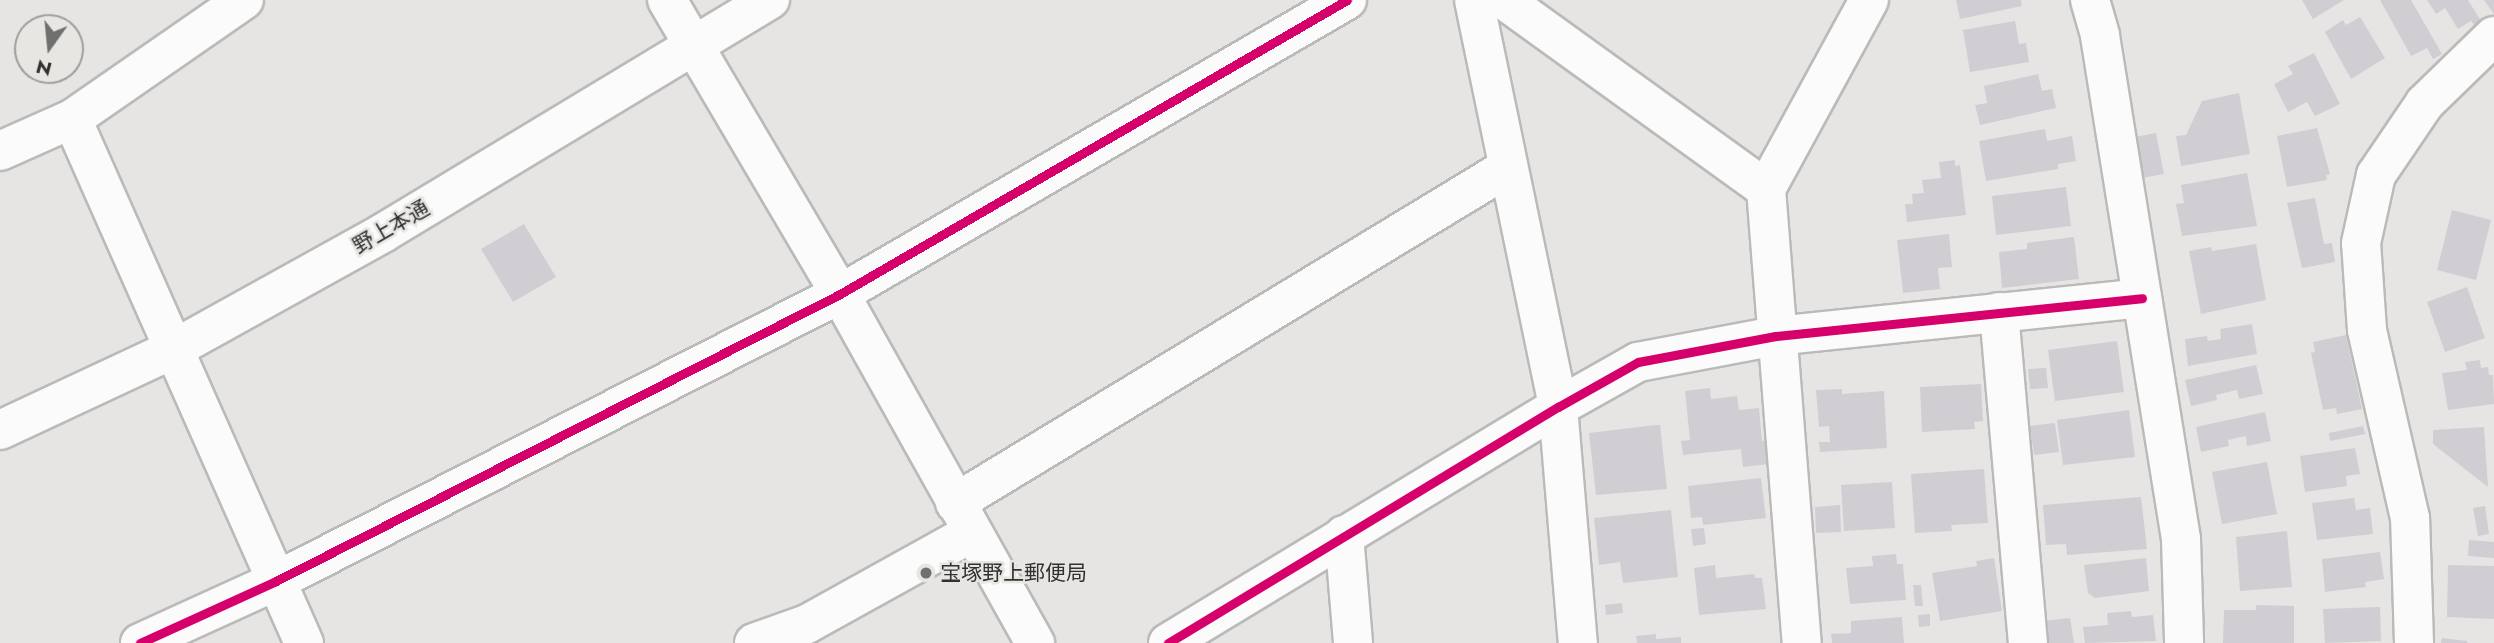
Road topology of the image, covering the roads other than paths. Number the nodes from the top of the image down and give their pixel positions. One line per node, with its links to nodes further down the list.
1 (244, 0): 11 (street)
2 (667, 0): 10 (street)
3 (770, 0): 10 (street, 野上本通)
4 (1347, 0): 15 (street)
5 (1474, 0): 13 (street)
6 (1504, 0): 14 (street)
7 (1869, 0): 14 (street)
8 (2098, 3): 16 (street)
9 (2494, 36): 35 (street)
10 (694, 45): 15 (street); 19 (street, 野上本通)
11 (72, 118): 12 (street); 19 (street)
12 (0, 151)
13 (1507, 168): 20 (street); 22 (street)
14 (1766, 190): 18 (street)
15 (840, 294): 22 (street); 24 (street)
16 (2142, 298): 17 (street); 34 (street)
17 (1999, 312): 18 (street); 33 (street)
18 (1776, 336): 20 (street); 32 (street)
19 (174, 349): 21 (street, 野上本通); 24 (street)
20 (1558, 407): 23 (street); 31 (street)
21 (0, 430)
22 (963, 518): 27 (street); 28 (street)
23 (1344, 535): 29 (street); 30 (street)
24 (276, 581): 25 (street); 26 (street)
25 (140, 643)
26 (304, 643)
27 (754, 643)
28 (1035, 643)
29 (1168, 643)
30 (1353, 643)
31 (1578, 643)
32 (1802, 643)
33 (2028, 643)
34 (2184, 643)
35 (2414, 643)

